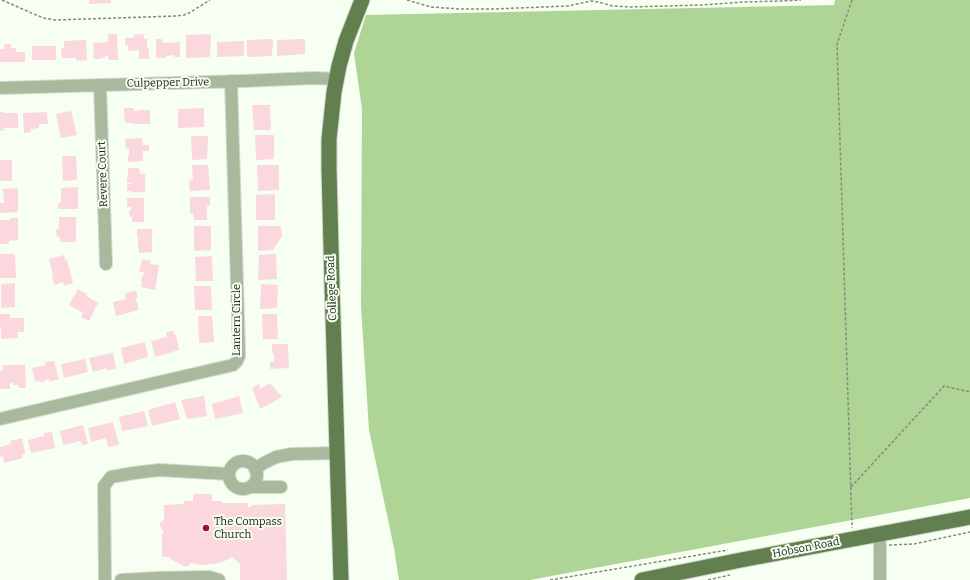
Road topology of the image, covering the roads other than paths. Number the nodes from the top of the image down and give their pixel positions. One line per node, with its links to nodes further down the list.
1 (362, 0): 2 (main road, College Road)
2 (336, 79): 3 (street, Culpepper Drive); 8 (main road, College Road)
3 (231, 81): 4 (street, Culpepper Drive); 7 (street, Lantern Circle)
4 (100, 85): 5 (street, Culpepper Drive); 6 (street, Revere Court)
5 (0, 88)
6 (106, 264)
7 (0, 419)
8 (337, 453): 9 (street); 18 (main road, College Road)
9 (255, 469): 10 (street); 11 (street)
10 (229, 474): 11 (street); 15 (street)
11 (250, 487): 12 (street)
12 (282, 487)
13 (970, 517): 14 (main road, Hobson Road)
14 (880, 540): 19 (main road, Hobson Road); 20 (street)
15 (105, 580)
16 (121, 580): 17 (street)
17 (219, 580)
18 (341, 580)
19 (642, 580)
20 (880, 580)

